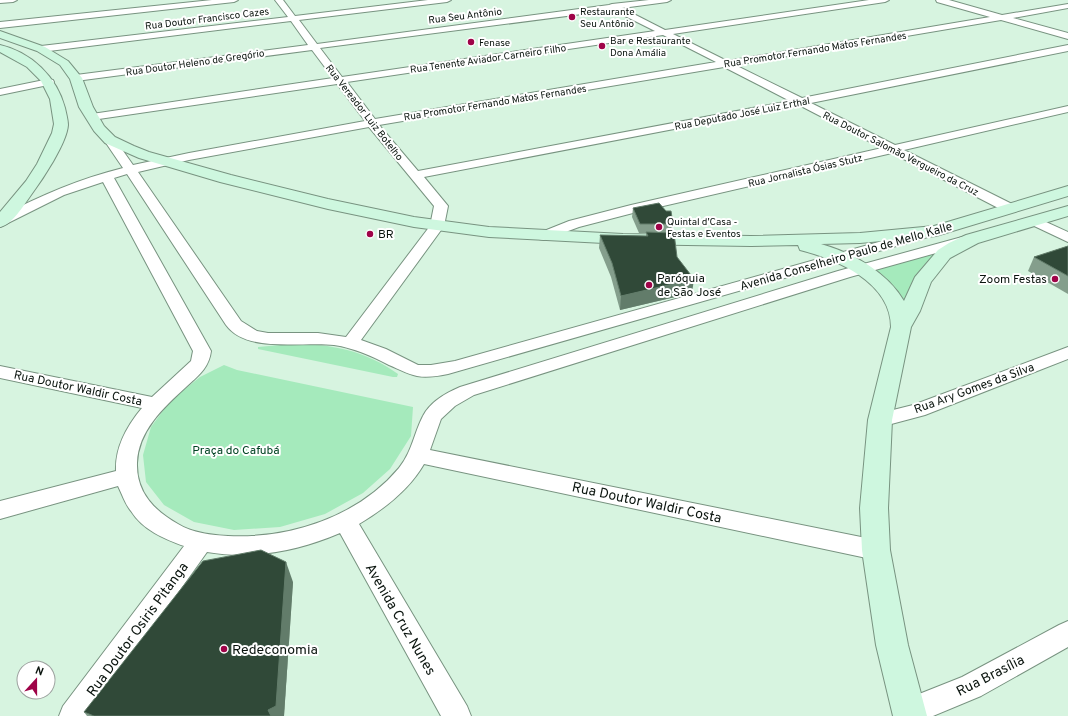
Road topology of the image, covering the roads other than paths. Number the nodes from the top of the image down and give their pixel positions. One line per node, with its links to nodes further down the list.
1 (13, 0): 9 (street)
2 (234, 0): 14 (street)
3 (279, 0): 12 (street, Rua Vereador Luiz Botelho)
4 (447, 0): 12 (street, Rua Doutor Francisco Cazes)
5 (601, 0): 11 (street, Rua Doutor Salomão Vergueiro da Cruz)
6 (668, 0): 11 (street, Rua Seu Antônio)
7 (885, 0): 15 (street, Rua Tenente Aviador Carneiro Filho)
8 (940, 0): 13 (street)
9 (0, 1)
10 (1068, 6): 13 (street, Rua Promotor Fernando Matos Fernandes)
11 (615, 7): 15 (street, Rua Doutor Salomão Vergueiro da Cruz); 18 (street, Rua Seu Antônio)
12 (294, 18): 18 (street, Rua Vereador Luiz Botelho); 21 (street, Rua Doutor Francisco Cazes)
13 (1001, 18): 17 (street); 22 (street, Rua Promotor Fernando Matos Fernandes)
14 (0, 25)
15 (664, 32): 22 (street, Rua Doutor Salomão Vergueiro da Cruz); 24 (street, Rua Tenente Aviador Carneiro Filho)
16 (0, 34): 21 (main road)
17 (1068, 36)
18 (313, 46): 23 (street, Rua Doutor Heleno de Gregório); 24 (street, Rua Vereador Luiz Botelho)
19 (0, 48): 25 (main road)
20 (1068, 48): 27 (street, Rua Deputado José Luiz Erthal)
21 (41, 49): 23 (main road)
22 (726, 64): 27 (street, Rua Doutor Salomão Vergueiro da Cruz); 30 (street, Rua Promotor Fernando Matos Fernandes)
23 (76, 78): 29 (main road)
24 (340, 80): 29 (street, Rua Tenente Aviador Carneiro Filho); 30 (street, Rua Vereador Luiz Botelho)
25 (48, 82): 26 (street); 41 (main road)
26 (0, 92)
27 (800, 102): 32 (street, Rua Doutor Salomão Vergueiro da Cruz); 35 (street, Rua Deputado José Luiz Erthal)
28 (1068, 109): 32 (street, Rua Jornalista Ósias Stutz)
29 (92, 118): 31 (main road)
30 (372, 123): 33 (street, Rua Promotor Fernando Matos Fernandes); 35 (street, Rua Vereador Luiz Botelho)
31 (110, 140): 33 (main road); 34 (street)
32 (894, 150): 38 (street, Rua Doutor Salomão Vergueiro da Cruz); 44 (street, Rua Jornalista Ósias Stutz)
33 (164, 161): 34 (street, Rua Promotor Fernando Matos Fernandes); 42 (main road)
34 (131, 169): 36 (street, Rua Promotor Fernando Matos Fernandes); 51 (street)
35 (415, 175): 42 (street, Rua Vereador Luiz Botelho)
36 (107, 177): 41 (street, Rua Promotor Fernando Matos Fernandes); 54 (street)
37 (1068, 192): 38 (main road, Avenida Conselheiro Paulo de Mello Kalle)
38 (1009, 208): 43 (main road, Avenida Conselheiro Paulo de Mello Kalle)
39 (1068, 211): 40 (main road, Avenida Conselheiro Paulo de Mello Kalle)
40 (1035, 221): 45 (street); 46 (main road, Avenida Conselheiro Paulo de Mello Kalle)
41 (0, 222)
42 (437, 226): 44 (main road); 51 (street)
43 (936, 231): 47 (main road); 48 (street, Avenida Conselheiro Paulo de Mello Kalle)
44 (544, 236): 47 (main road)
45 (1068, 238)
46 (972, 239): 49 (street, Avenida Conselheiro Paulo de Mello Kalle); 50 (main road)
47 (751, 241): 48 (main road)
48 (842, 257): 49 (main road); 51 (street, Avenida Conselheiro Paulo de Mello Kalle)
49 (860, 270): 50 (main road); 56 (street, Avenida Conselheiro Paulo de Mello Kalle)
50 (901, 327): 55 (main road)
51 (350, 343)
52 (1068, 353): 55 (street, Rua Ary Gomes da Silva)
53 (0, 372): 54 (street, Rua Doutor Waldir Costa)
54 (155, 404): 57 (street)
55 (880, 420): 61 (main road)
56 (418, 455): 59 (street); 61 (street, Rua Doutor Waldir Costa)
57 (126, 476): 58 (street); 60 (street)
58 (0, 510)
59 (345, 521): 60 (street); 65 (street, Avenida Cruz Nunes)
60 (201, 542): 64 (street, Rua Doutor Osiris Pitanga)
61 (876, 550): 63 (main road)
62 (1068, 634): 63 (street, Rua Brasília)
63 (909, 714)
64 (73, 716)
65 (457, 716)

